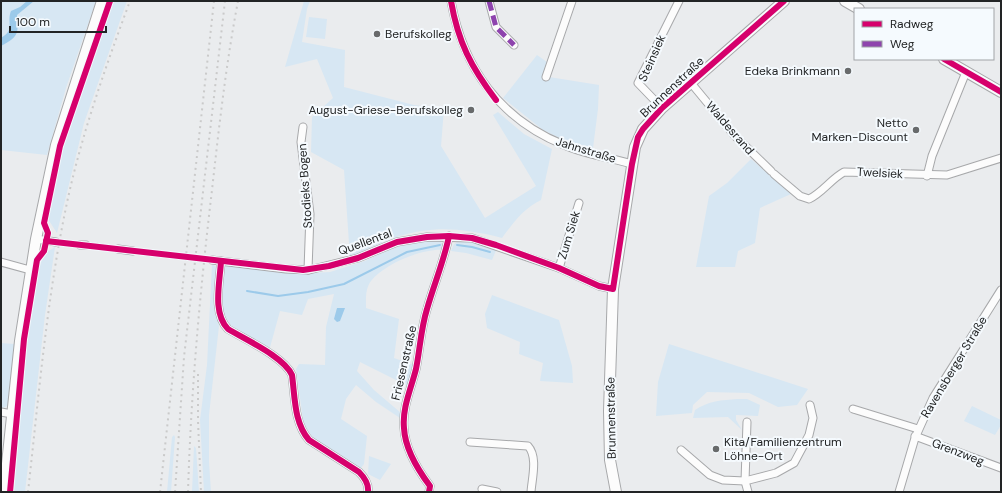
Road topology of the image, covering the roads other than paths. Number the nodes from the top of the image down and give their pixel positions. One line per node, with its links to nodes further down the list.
1 (102, 1): 23 (main road)
2 (451, 1): 18 (street, Jahnstraße)
3 (489, 1): 9 (street)
4 (572, 1): 12 (street)
5 (679, 1): 15 (street, Steinsiek)
6 (784, 1): 13 (main road, Brunnenstraße)
7 (845, 1): 8 (main road)
8 (857, 8)
9 (514, 45)
10 (946, 60): 11 (main road)
11 (966, 72): 14 (main road); 20 (street)
12 (546, 77)
13 (691, 83): 15 (main road, Brunnenstraße); 19 (street, Waldesrand)
14 (1001, 92)
15 (662, 108): 18 (main road, Brunnenstraße)
16 (303, 127): 32 (street, Stodieks Bogen)
17 (1001, 158): 20 (street, Twelsiek)
18 (632, 164): 33 (main road, Brunnenstraße)
19 (773, 173): 20 (street, Twelsiek)
20 (927, 176)
21 (579, 203): 30 (street, Zum Siek)
22 (449, 236): 30 (street, Quellental); 32 (street, Quellental); 49 (street, Friesenstraße)
23 (36, 238): 24 (street); 31 (main road)
24 (56, 242)
25 (118, 249): 26 (street)
26 (133, 251)
27 (212, 260): 28 (street, Quellental)
28 (221, 261): 32 (street, Quellental); 48 (street)
29 (1, 262): 31 (street)
30 (559, 268): 33 (street, Quellental)
31 (30, 270): 38 (main road)
32 (308, 270)
33 (613, 289): 52 (main road, Brunnenstraße)
34 (1001, 290): 40 (street, Ravensberger Straße)
35 (810, 405): 45 (street)
36 (853, 409): 40 (street, Grenzweg)
37 (1, 412): 38 (street)
38 (12, 414): 47 (main road)
39 (748, 422): 45 (street)
40 (918, 429): 41 (street, Ravensberger Straße)
41 (915, 436): 44 (street, Grenzweg); 54 (street, Ravensberger Straße)
42 (470, 442): 51 (street)
43 (680, 450): 45 (street)
44 (1001, 468)
45 (745, 481): 53 (street)
46 (482, 489): 50 (street)
47 (4, 492)
48 (368, 492)
49 (429, 492)
50 (497, 492)
51 (530, 492)
52 (616, 492)
53 (748, 492)
54 (899, 492)

